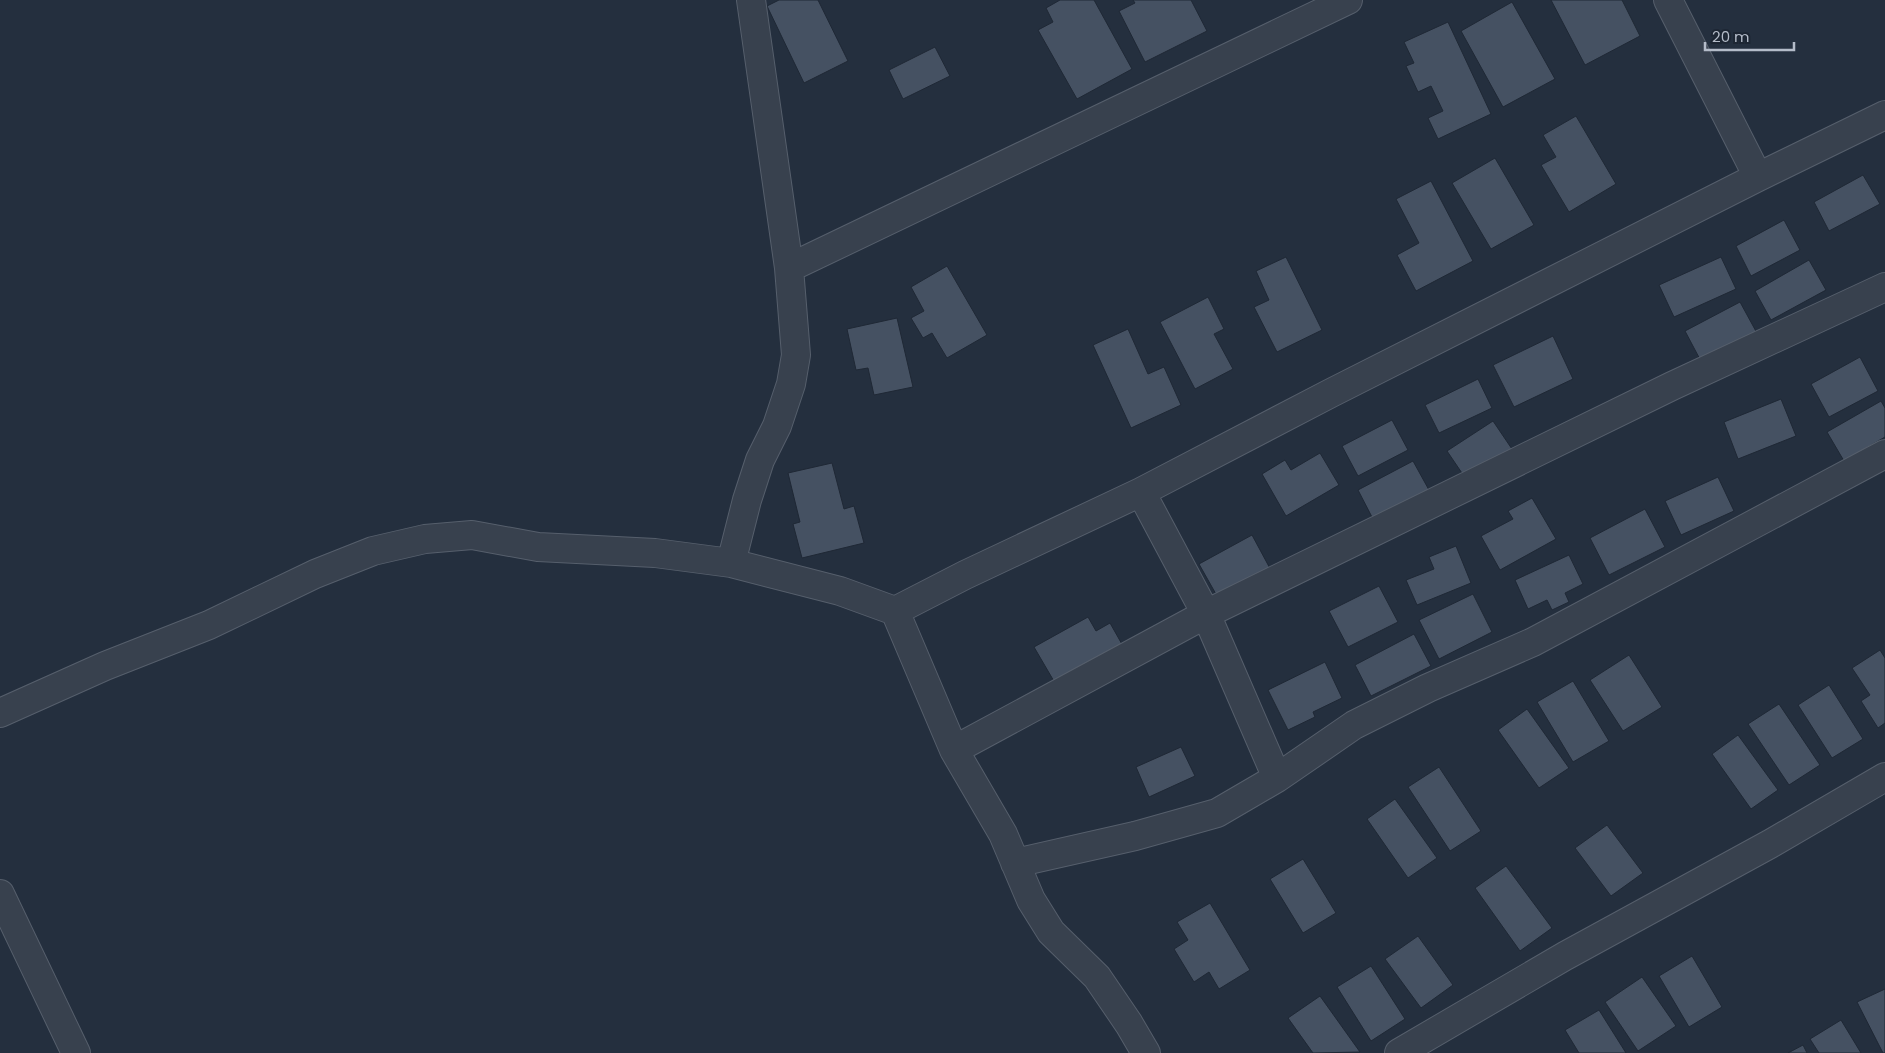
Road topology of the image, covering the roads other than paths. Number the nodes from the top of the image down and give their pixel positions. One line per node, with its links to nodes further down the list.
1 (751, 0): 6 (street)
2 (1348, 0): 6 (street)
3 (1668, 0): 5 (street)
4 (1885, 115): 5 (street)
5 (1758, 177): 9 (street)
6 (789, 268): 10 (street)
7 (1885, 287): 12 (street)
8 (1885, 454): 16 (street)
9 (1141, 492): 11 (street); 12 (street)
10 (731, 563): 11 (street); 13 (street)
11 (895, 611): 14 (street)
12 (1206, 614): 14 (street); 16 (street)
13 (0, 713)
14 (954, 750): 17 (street)
15 (1885, 777): 21 (street)
16 (1277, 778): 17 (street)
17 (1015, 863): 20 (street)
18 (0, 894): 19 (street)
19 (76, 1053)
20 (1146, 1053)
21 (1400, 1053)

